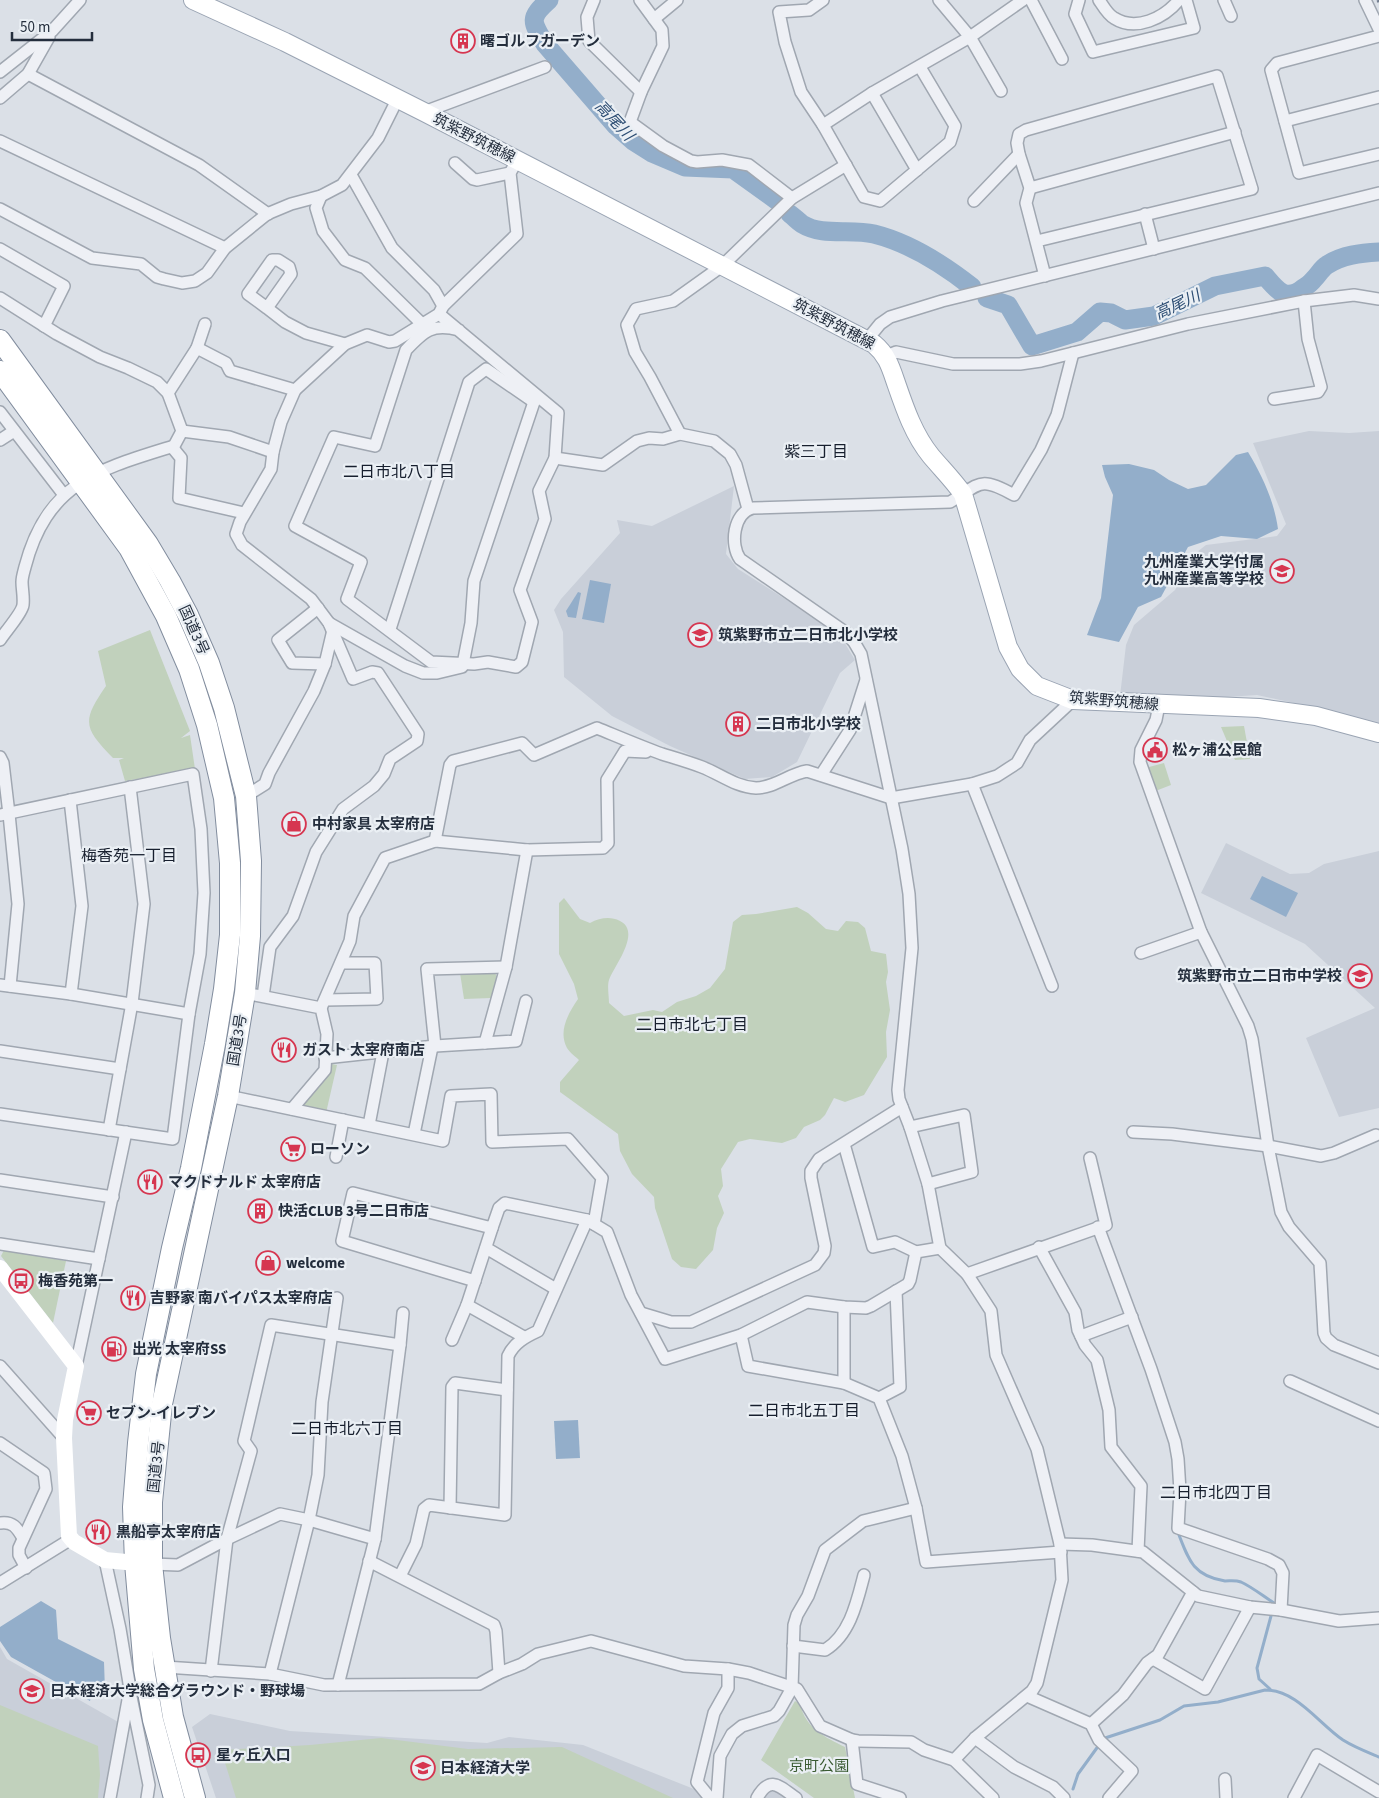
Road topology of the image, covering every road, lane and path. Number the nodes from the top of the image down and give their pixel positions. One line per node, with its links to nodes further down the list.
1 (80, 0): 19 (street)
2 (193, 0): 32 (main road, 筑紫野筑穂線)
3 (594, 0): 28 (street)
4 (640, 0): 17 (street)
5 (677, 0): 17 (street)
6 (939, 0): 21 (street)
7 (1023, 0): 21 (street)
8 (1031, 0): 22 (street)
9 (1079, 0): 12 (street)
10 (1099, 0): 11 (street)
11 (1180, 0)
12 (1186, 0)
13 (1224, 0): 16 (street)
14 (1365, 0): 18 (street)
15 (820, 1): 35 (street)
16 (1231, 16)
17 (654, 19): 28 (street)
18 (1379, 29)
19 (52, 31): 25 (street); 26 (street)
20 (1379, 36): 34 (street)
21 (970, 37): 23 (street); 27 (street)
22 (1062, 59)
23 (920, 66): 29 (street); 43 (street)
24 (545, 67): 33 (street)
25 (0, 72)
26 (28, 74): 31 (street); 51 (street)
27 (1001, 91)
28 (640, 92): 48 (street)
29 (872, 93): 35 (street); 43 (street)
30 (1379, 97): 34 (street)
31 (0, 98)
32 (396, 100): 33 (main road, 筑紫野筑穂線); 44 (street)
33 (424, 112): 42 (main road, 筑紫野筑穂線)
34 (1285, 121): 39 (street)
35 (823, 125): 41 (street)
36 (1235, 132): 38 (street); 45 (street); 52 (street)
37 (0, 141): 54 (street)
38 (1019, 154): 45 (street); 49 (street)
39 (1379, 154)
40 (455, 163): 42 (street)
41 (846, 165): 43 (street); 48 (street)
42 (514, 167): 57 (main road, 筑紫野筑穂線); 63 (street)
43 (917, 170)
44 (351, 175): 47 (street); 63 (street)
45 (1030, 188): 53 (street)
46 (1379, 194): 56 (street)
47 (320, 196): 51 (street); 64 (street)
48 (792, 198): 57 (street)
49 (974, 201)
50 (0, 209): 54 (street)
51 (268, 214): 54 (street)
52 (1145, 214): 53 (street); 56 (street)
53 (1037, 241): 58 (street)
54 (225, 248)
55 (0, 249): 66 (street)
56 (1154, 249): 58 (street)
57 (722, 266): 69 (main road, 筑紫野筑穂線); 82 (street)
58 (1045, 276): 69 (street)
59 (0, 298): 66 (street)
60 (1379, 299): 61 (street)
61 (1304, 300): 72 (street); 78 (street)
62 (267, 308): 70 (street)
63 (441, 310): 64 (street); 67 (street)
64 (421, 323): 70 (street)
65 (205, 324): 71 (street)
66 (44, 326): 76 (street)
67 (459, 330): 77 (street); 94 (street)
68 (0, 340): 87 (highway, 国道3号)
69 (867, 340): 73 (main road, 筑紫野筑穂線)
70 (345, 344): 75 (street)
71 (197, 348): 75 (street); 76 (street)
72 (1073, 353): 73 (street); 88 (street)
73 (886, 356): 88 (main road, 筑紫野筑穂線)
74 (0, 371): 87 (highway, 国道3号)
75 (295, 390): 85 (street)
76 (168, 393): 81 (street)
77 (535, 398): 86 (street); 94 (street); 97 (street)
78 (1274, 399)
79 (0, 412): 80 (street)
80 (14, 431): 83 (street); 89 (street)
81 (182, 431): 84 (street); 85 (street)
82 (680, 434): 86 (street); 90 (street)
83 (0, 440)
84 (172, 447): 87 (street); 91 (street)
85 (273, 452): 91 (street)
86 (555, 458): 97 (street)
87 (88, 478): 89 (street); 107 (highway, 国道3号); 119 (highway, 国道3号)
88 (963, 494): 90 (street); 99 (main road, 筑紫野筑穂線)
89 (64, 495): 95 (street)
90 (748, 509): 98 (street)
91 (244, 512): 92 (street)
92 (318, 608): 93 (street); 96 (street)
93 (331, 626): 96 (street); 97 (street); 121 (street)
94 (390, 629): 97 (street)
95 (0, 640)
96 (325, 664): 107 (street)
97 (468, 664)
98 (866, 679): 104 (street); 108 (street)
99 (1074, 700): 100 (main road, 筑紫野筑穂線); 105 (street)
100 (1159, 705): 101 (main road, 筑紫野筑穂線); 113 (street)
101 (1379, 733)
102 (660, 753): 104 (street); 111 (street); 112 (street)
103 (0, 757): 110 (street)
104 (821, 775): 108 (street)
105 (972, 784): 108 (street); 118 (street)
106 (130, 787): 109 (street); 123 (street); 125 (street)
107 (246, 796): 121 (highway, 国道3号)
108 (890, 798): 133 (street)
109 (70, 800): 110 (street); 120 (street)
110 (5, 814): 117 (street)
111 (435, 841): 112 (street); 115 (street)
112 (527, 850): 116 (street)
113 (1201, 932): 114 (street); 145 (street)
114 (1141, 953)
115 (341, 962): 124 (street); 124 (street)
116 (506, 967): 126 (street); 127 (street)
117 (5, 985): 120 (street)
118 (1052, 986)
119 (224, 989): 121 (street); 199 (highway, 国道3号)
120 (71, 994): 123 (street)
121 (254, 994): 124 (street); 132 (highway, 国道3号)
122 (526, 1001): 126 (street)
123 (132, 1003): 125 (street); 131 (street)
124 (323, 1004): 130 (street)
125 (189, 1014): 140 (street)
126 (485, 1042): 127 (street)
127 (434, 1047): 129 (street); 142 (street)
128 (0, 1051): 131 (street)
129 (384, 1052): 130 (street); 137 (street)
130 (325, 1058): 134 (street)
131 (120, 1069): 139 (street)
132 (228, 1096): 134 (street); 199 (highway, 国道3号)
133 (902, 1107): 138 (street); 144 (street)
134 (292, 1109): 136 (street)
135 (0, 1114): 139 (street)
136 (343, 1120): 137 (street); 146 (street)
137 (369, 1125): 142 (street)
138 (910, 1127): 149 (street); 149 (street)
139 (109, 1130): 140 (street)
140 (126, 1132): 150 (street)
141 (1133, 1132): 145 (street)
142 (414, 1134): 151 (street)
143 (1376, 1135): 145 (street)
144 (844, 1144): 158 (street); 169 (street)
145 (1268, 1146): 177 (street)
146 (336, 1157)
147 (1090, 1158): 152 (street)
148 (0, 1180): 150 (street)
149 (928, 1184): 157 (street)
150 (113, 1197): 159 (street)
151 (591, 1222): 153 (street); 163 (street); 169 (street)
152 (1098, 1227): 155 (street); 170 (street)
153 (492, 1228): 156 (street); 162 (street)
154 (0, 1244): 159 (street)
155 (1039, 1247): 161 (street); 173 (street)
156 (486, 1248): 162 (street); 163 (street)
157 (940, 1248): 158 (street); 161 (street)
158 (916, 1252): 164 (street)
159 (99, 1259): 179 (street)
160 (0, 1268): 179 (street)
161 (967, 1274): 195 (street)
162 (475, 1281): 166 (street)
163 (556, 1289): 174 (street)
164 (896, 1291): 167 (street); 183 (street)
165 (337, 1298): 171 (street)
166 (467, 1305): 174 (street); 175 (street)
167 (844, 1307): 172 (street); 181 (street)
168 (403, 1313): 176 (street)
169 (641, 1313): 172 (street)
170 (1132, 1317): 173 (street); 206 (street)
171 (332, 1335): 176 (street); 189 (street); 193 (street)
172 (741, 1335): 181 (street)
173 (1081, 1336): 196 (street)
174 (524, 1337): 182 (street)
175 (452, 1340)
176 (400, 1345): 194 (street)
177 (1379, 1363)
178 (0, 1366): 185 (street)
179 (76, 1366): 185 (street)
180 (1290, 1381): 184 (street)
181 (844, 1383): 183 (street)
182 (507, 1390): 187 (street); 187 (street)
183 (879, 1398): 188 (street)
184 (1379, 1421)
185 (64, 1438): 192 (street)
186 (0, 1443): 191 (street)
187 (450, 1508): 202 (street)
188 (916, 1508): 195 (street); 208 (street)
189 (309, 1520): 193 (street); 194 (street); 213 (street)
190 (0, 1523): 191 (street)
191 (23, 1538): 200 (street)
192 (71, 1539): 197 (street); 200 (street)
193 (227, 1539): 199 (street); 212 (street)
194 (375, 1539): 198 (street)
195 (1060, 1548): 196 (street); 218 (street)
196 (1138, 1551): 204 (street)
197 (105, 1560): 199 (street); 217 (street)
198 (369, 1560): 202 (street); 215 (street)
199 (143, 1564): 210 (highway, 国道3号); 227 (highway, 国道3号)
200 (26, 1568): 203 (street)
201 (864, 1575): 208 (street)
202 (400, 1576): 214 (street)
203 (0, 1583)
204 (1193, 1592): 205 (street); 209 (street)
205 (1250, 1607): 206 (street); 209 (street)
206 (1281, 1610): 207 (street)
207 (1379, 1618)
208 (792, 1646): 216 (street)
209 (1153, 1659): 219 (street)
210 (165, 1667): 212 (street); 228 (highway, 国道3号)
211 (728, 1669): 214 (street); 216 (street); 229 (street)
212 (211, 1671): 213 (street)
213 (270, 1674): 215 (street)
214 (499, 1674): 215 (street)
215 (338, 1685)
216 (792, 1688): 221 (street); 230 (street)
217 (130, 1689): 225 (street); 226 (street)
218 (1027, 1696): 219 (street); 220 (street)
219 (1091, 1724): 236 (street)
220 (975, 1738): 222 (street); 235 (street)
221 (852, 1740): 222 (street); 233 (street)
222 (954, 1760): 234 (street)
223 (1225, 1779): 237 (street)
224 (1379, 1792): 238 (street)
225 (110, 1798)
226 (147, 1798)
227 (174, 1798)
228 (195, 1798)
229 (710, 1798)
230 (717, 1798)
231 (757, 1798): 232 (street)
232 (796, 1798)
233 (900, 1798)
234 (993, 1798)
235 (1064, 1798)
236 (1110, 1798)
237 (1226, 1798)
238 (1294, 1798)

